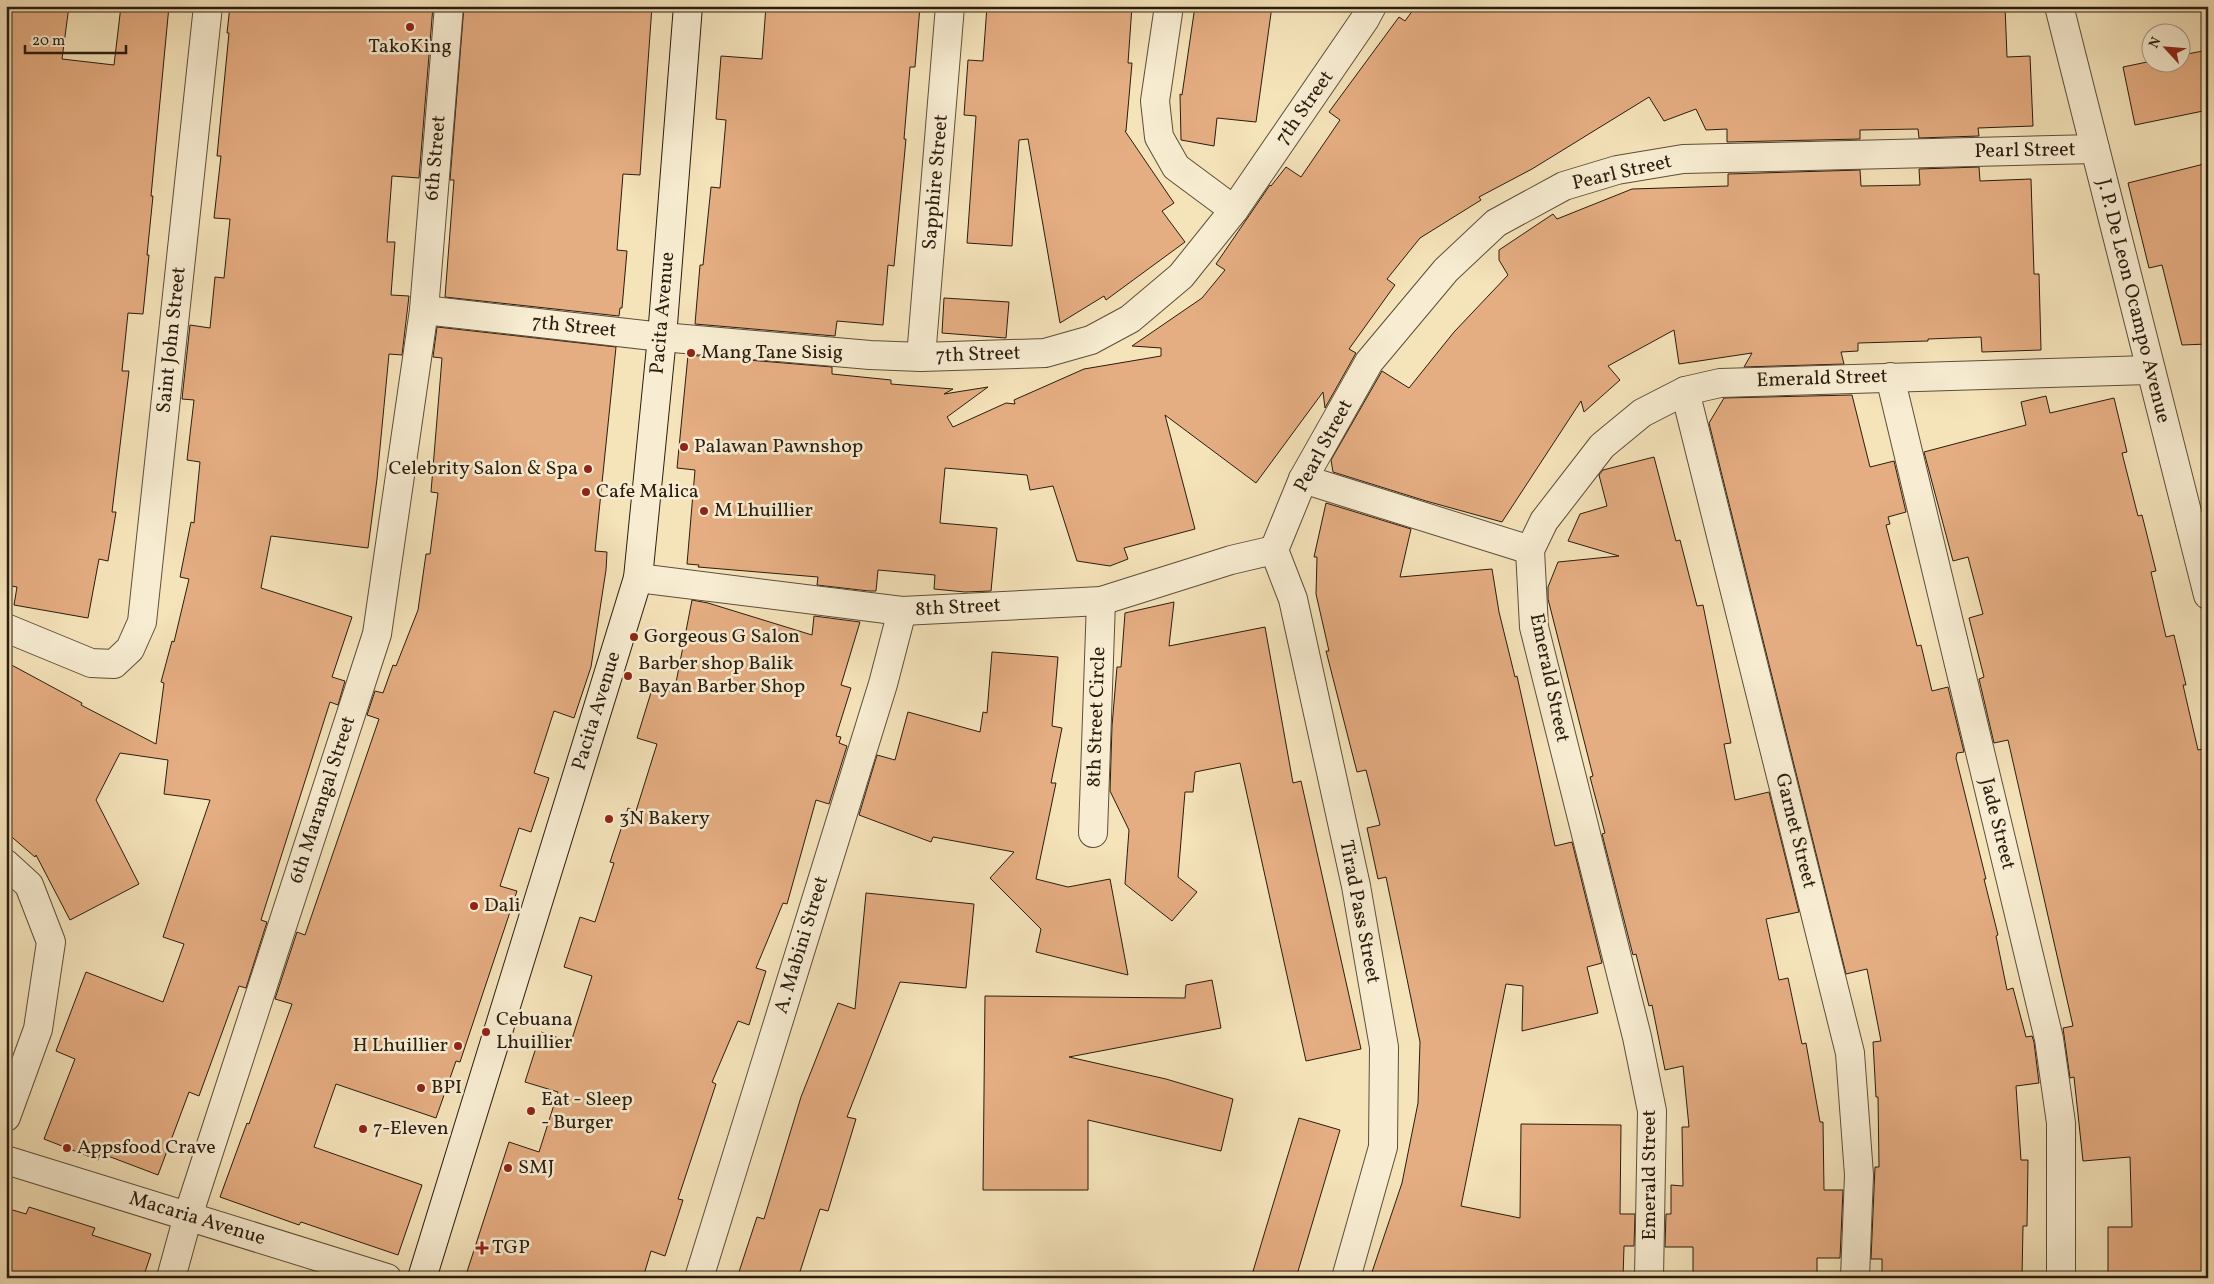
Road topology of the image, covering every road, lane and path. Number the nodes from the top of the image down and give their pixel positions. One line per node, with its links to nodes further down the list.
1 (208, 6): 23 (street, Saint John Street)
2 (449, 6): 10 (street, 6th Street)
3 (688, 6): 11 (street, Pacita Avenue)
4 (950, 6): 12 (street, Sapphire Street)
5 (1169, 6): 9 (street)
6 (1372, 6): 9 (street, 7th Street)
7 (2059, 6): 8 (street, J. P. De Leon Ocampo Avenue)
8 (2095, 149): 13 (street, J. P. De Leon Ocampo Avenue); 16 (street, Pearl Street)
9 (1234, 210): 12 (street, 7th Street)
10 (424, 310): 11 (street, 7th Street); 28 (street, 6th Marangal Street)
11 (662, 337): 12 (street, 7th Street); 19 (street, Pacita Avenue)
12 (922, 358)
13 (2149, 370): 14 (street, Emerald Street); 20 (street, J. P. De Leon Ocampo Avenue)
14 (1890, 377): 15 (street, Emerald Street); 36 (street, Jade Street)
15 (1685, 391): 18 (street, Emerald Street); 35 (street, Garnet Street)
16 (1304, 479): 17 (street, Pearl Street); 18 (street)
17 (1274, 550): 21 (street, 8th Street); 33 (street, Tirad Pass Street)
18 (1530, 550): 34 (street, Emerald Street)
19 (638, 578): 22 (street, 8th Street); 31 (street, Pacita Avenue)
20 (2208, 595)
21 (1101, 600): 22 (street, 8th Street); 24 (street, 8th Street Circle)
22 (902, 611): 32 (street, A. Mabini Street)
23 (6, 628)
24 (1093, 833)
25 (6, 864): 26 (street)
26 (6, 1117)
27 (6, 1160): 28 (street, Macaria Avenue)
28 (188, 1216): 29 (street, 6th Marangal Street); 30 (street, Macaria Avenue)
29 (170, 1278)
30 (387, 1278)
31 (422, 1278)
32 (700, 1278)
33 (1346, 1278)
34 (1649, 1278)
35 (1855, 1278)
36 (2061, 1278)

